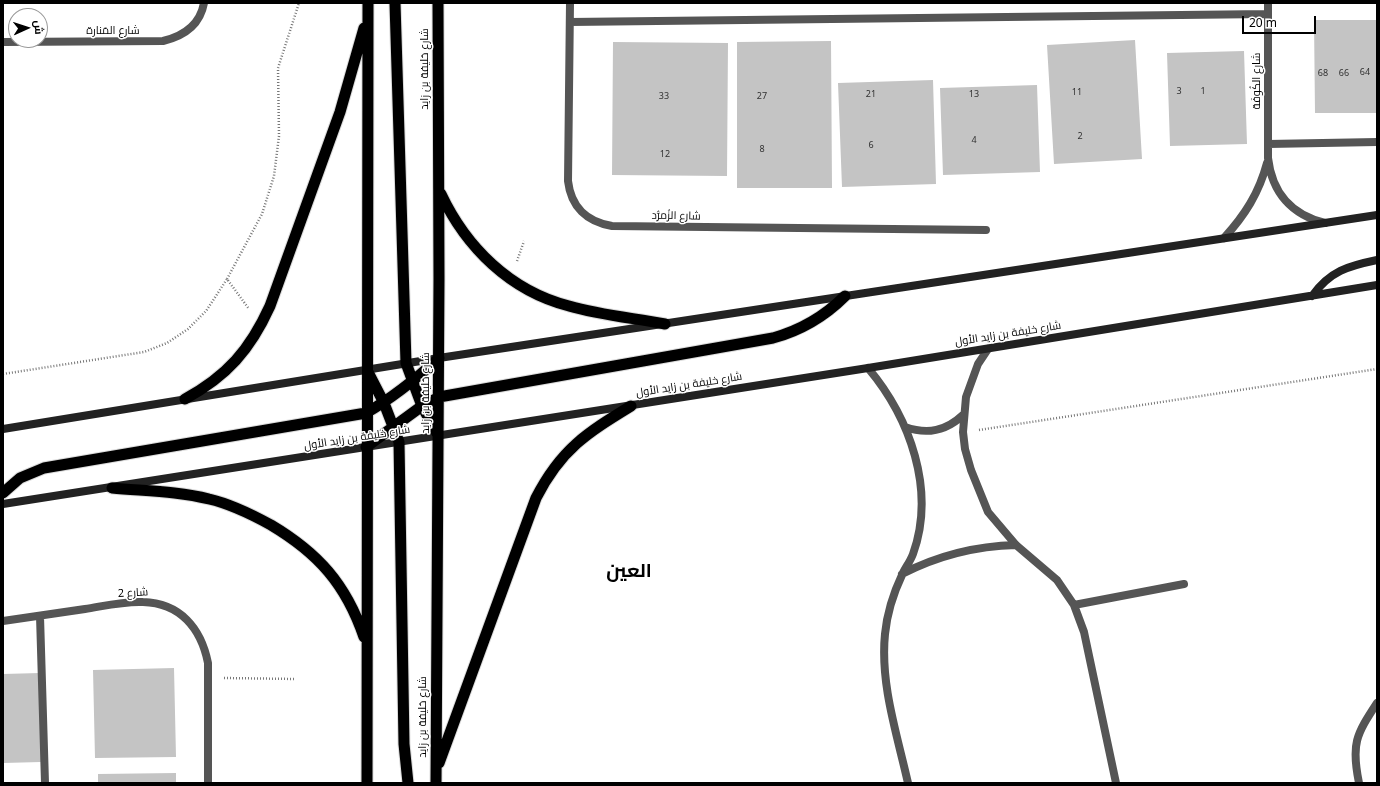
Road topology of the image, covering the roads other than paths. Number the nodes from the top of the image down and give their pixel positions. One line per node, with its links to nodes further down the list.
1 (204, 3): 9 (street, شارع المَنارة)
2 (394, 3): 25 (highway)
3 (438, 3): 13 (highway, شارع خليفة بن زايد)
4 (570, 3): 8 (street, شارع الزُمرُّد)
5 (1268, 3): 7 (street, شارع الكُوفَة)
6 (368, 8): 27 (highway); 30 (highway)
7 (1268, 14): 8 (street); 11 (street, شارع الكُوفَة)
8 (570, 22): 16 (street, شارع الزُمرُّد)
9 (3, 42)
10 (1377, 142): 11 (street)
11 (1268, 144): 12 (street, شارع الكُوفَة)
12 (1268, 158): 15 (street, شارع الكُوفَة); 17 (street, شارع الكُوفَة)
13 (439, 190): 22 (highway); 24 (highway, شارع خليفة بن زايد)
14 (1377, 215): 15 (main road)
15 (1325, 223): 17 (main road)
16 (986, 230)
17 (1224, 238): 20 (main road)
18 (1377, 260): 21 (main road)
19 (1377, 285): 21 (main road, شارع خليفة بن زايد الأول)
20 (845, 296): 22 (main road); 29 (highway)
21 (1312, 296): 23 (main road, شارع خليفة بن زايد الأول)
22 (665, 324): 24 (main road)
23 (988, 349): 26 (main road, شارع خليفة بن زايد الأول); 35 (street)
24 (439, 358): 25 (main road); 28 (highway); 29 (highway, شارع خليفة بن زايد)
25 (406, 363): 27 (main road); 28 (highway)
26 (868, 368): 33 (main road, شارع خليفة بن زايد الأول); 37 (street)
27 (367, 370): 30 (main road); 31 (highway); 34 (highway)
28 (412, 382): 31 (highway); 32 (highway)
29 (439, 397): 32 (highway); 39 (highway, شارع خليفة بن زايد)
30 (185, 399): 38 (main road)
31 (384, 403): 34 (highway); 36 (highway)
32 (422, 406): 36 (highway); 39 (highway)
33 (631, 406): 39 (main road, شارع خليفة بن زايد الأول); 53 (highway)
34 (366, 413): 41 (highway); 43 (highway)
35 (963, 415): 37 (street); 45 (street)
36 (394, 426): 40 (highway); 41 (highway)
37 (905, 428): 46 (street)
38 (3, 429)
39 (439, 436): 40 (main road, شارع خليفة بن زايد الأول); 53 (highway, شارع خليفة بن زايد)
40 (399, 442): 41 (main road, شارع خليفة بن زايد الأول); 57 (highway)
41 (366, 447): 42 (main road, شارع خليفة بن زايد الأول); 51 (highway)
42 (112, 488): 44 (main road, شارع خليفة بن زايد الأول); 51 (highway)
43 (3, 493)
44 (3, 504)
45 (1016, 545): 46 (street); 48 (street)
46 (902, 574): 59 (street)
47 (1184, 584): 48 (street)
48 (1074, 605): 60 (street)
49 (40, 616): 50 (street, شارع 2); 54 (street); 55 (street, شارع 2)
50 (3, 621)
51 (368, 647): 56 (highway)
52 (1377, 703): 61 (street)
53 (436, 771): 58 (highway, شارع خليفة بن زايد)
54 (45, 783)
55 (208, 783)
56 (367, 783)
57 (408, 783)
58 (436, 783)
59 (908, 783)
60 (1116, 783)
61 (1359, 783)

